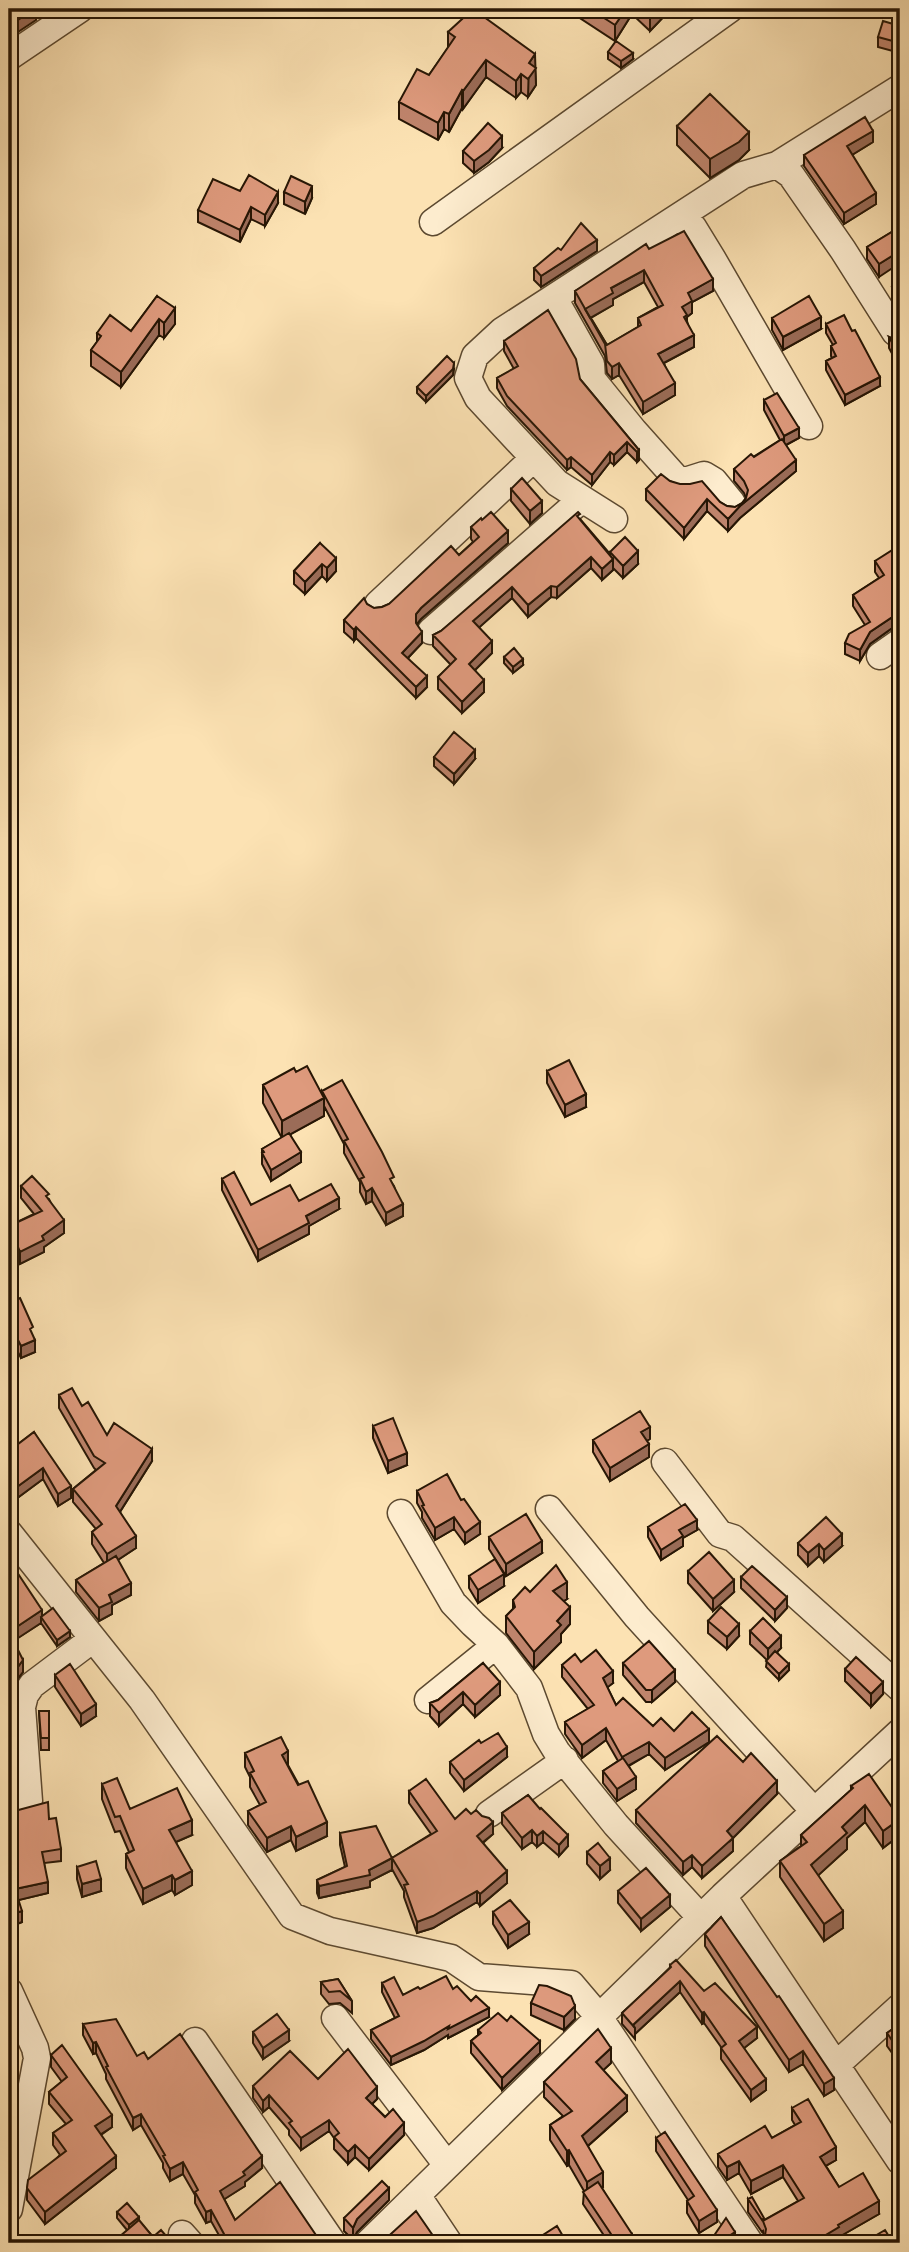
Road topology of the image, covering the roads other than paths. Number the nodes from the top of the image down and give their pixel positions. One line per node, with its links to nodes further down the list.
1 (80, 9): 3 (street)
2 (730, 9): 7 (street)
3 (9, 57)
4 (900, 88): 5 (street)
5 (777, 165): 6 (street); 9 (street)
6 (679, 217): 8 (street); 10 (street)
7 (433, 222)
8 (554, 298): 11 (street); 13 (street)
9 (900, 336)
10 (810, 426)
11 (533, 459): 12 (street); 15 (street)
12 (582, 499): 14 (street); 16 (street)
13 (732, 503)
14 (614, 519)
15 (378, 604)
16 (431, 631)
17 (665, 1462): 23 (street)
18 (549, 1509): 28 (street)
19 (401, 1513): 22 (street)
20 (9, 1533): 21 (street)
21 (93, 1639): 27 (street); 34 (street)
22 (496, 1645): 24 (street); 26 (street)
23 (900, 1688)
24 (428, 1700)
25 (900, 1732): 28 (street)
26 (565, 1759): 29 (street); 31 (street)
27 (29, 1801)
28 (814, 1811): 30 (street)
29 (489, 1814)
30 (723, 1896): 31 (street); 37 (street)
31 (701, 1918): 34 (street)
32 (9, 1991): 41 (street)
33 (900, 2007): 37 (street)
34 (599, 2017): 39 (street); 45 (street)
35 (335, 2018): 39 (street)
36 (195, 2041): 42 (street)
37 (836, 2065): 38 (street)
38 (900, 2161)
39 (447, 2165): 40 (street)
40 (417, 2195): 43 (street); 44 (street)
41 (9, 2209)
42 (333, 2243)
43 (368, 2243)
44 (449, 2243)
45 (750, 2243)

